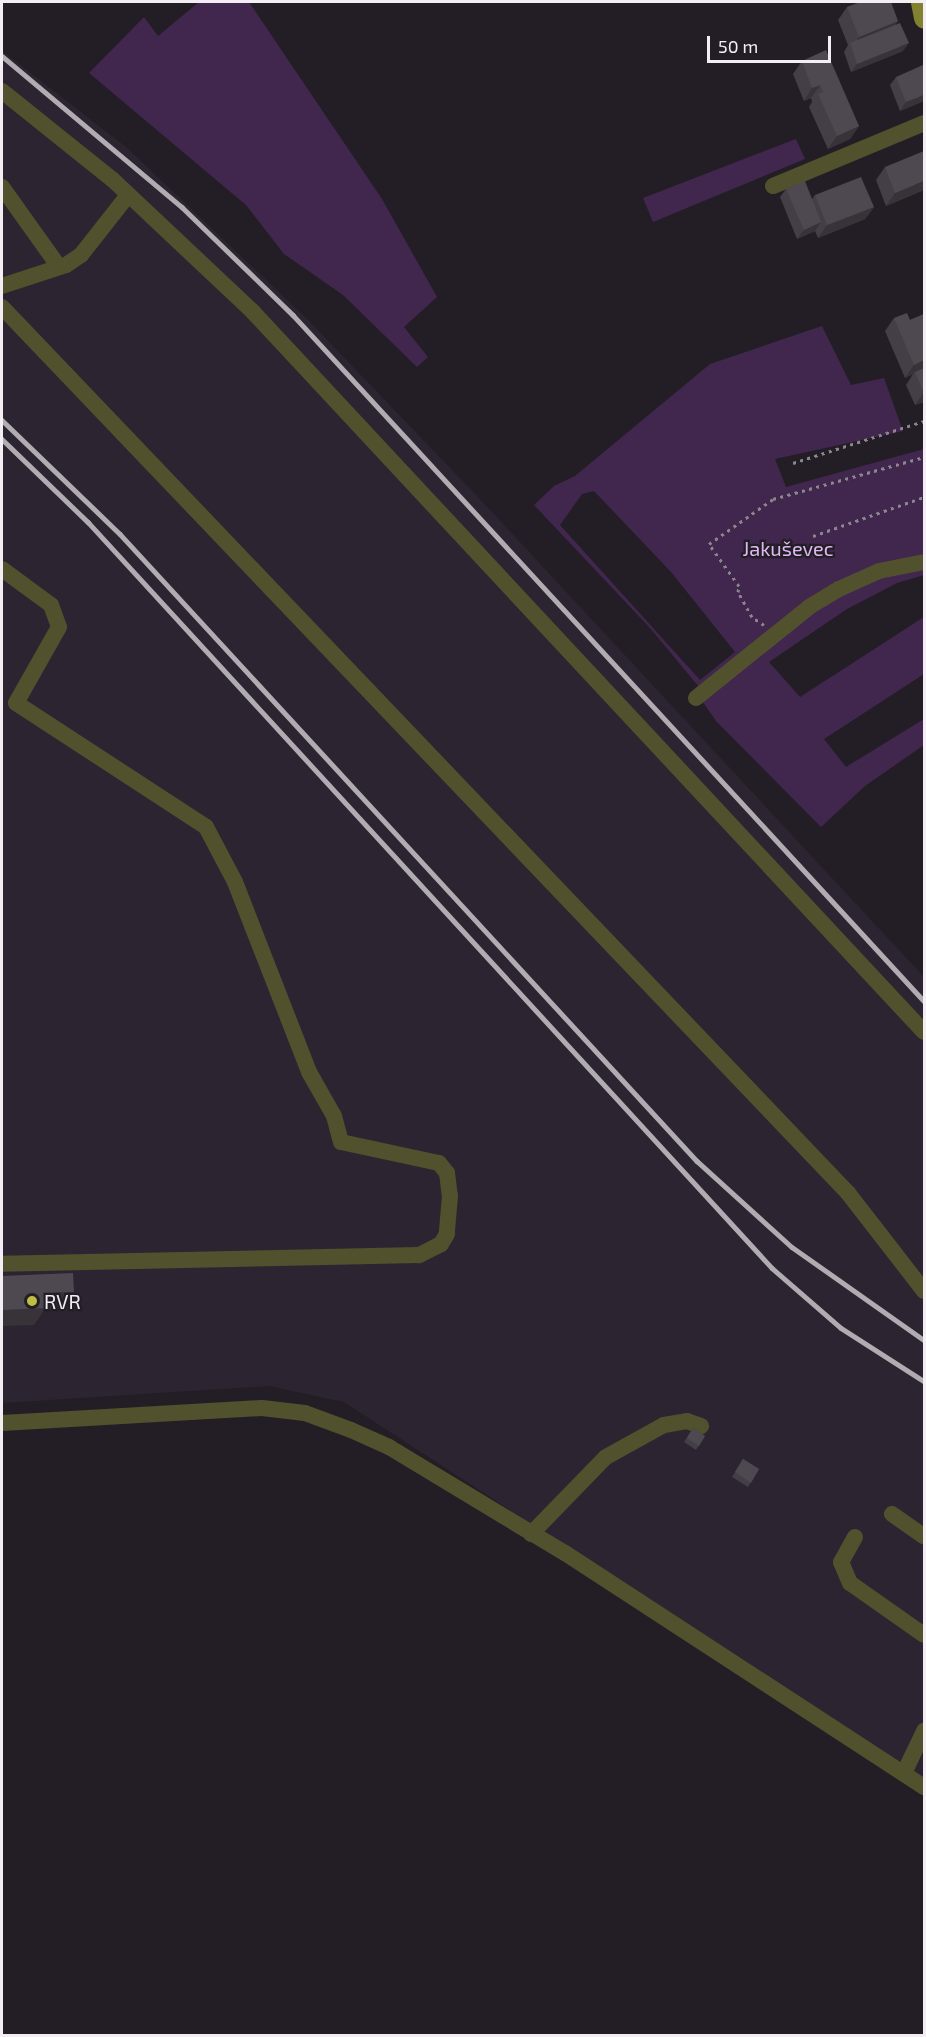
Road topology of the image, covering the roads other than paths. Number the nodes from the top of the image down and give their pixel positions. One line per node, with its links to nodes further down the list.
1 (921, 2): 2 (main road)
2 (924, 18)
3 (2, 91): 7 (street)
4 (924, 123): 5 (street)
5 (773, 186)
6 (2, 187): 8 (street)
7 (128, 195): 8 (street); 14 (street)
8 (59, 267): 9 (street)
9 (2, 286)
10 (2, 308): 16 (street)
11 (924, 562): 13 (street)
12 (2, 569): 15 (street)
13 (696, 698)
14 (924, 1032)
15 (2, 1264)
16 (924, 1291)
17 (2, 1423): 20 (street)
18 (701, 1426): 20 (street)
19 (892, 1514): 21 (street)
20 (531, 1534): 25 (street)
21 (924, 1536)
22 (855, 1537): 23 (street)
23 (924, 1635)
24 (924, 1731): 25 (street)
25 (904, 1773): 26 (street)
26 (924, 1787)

